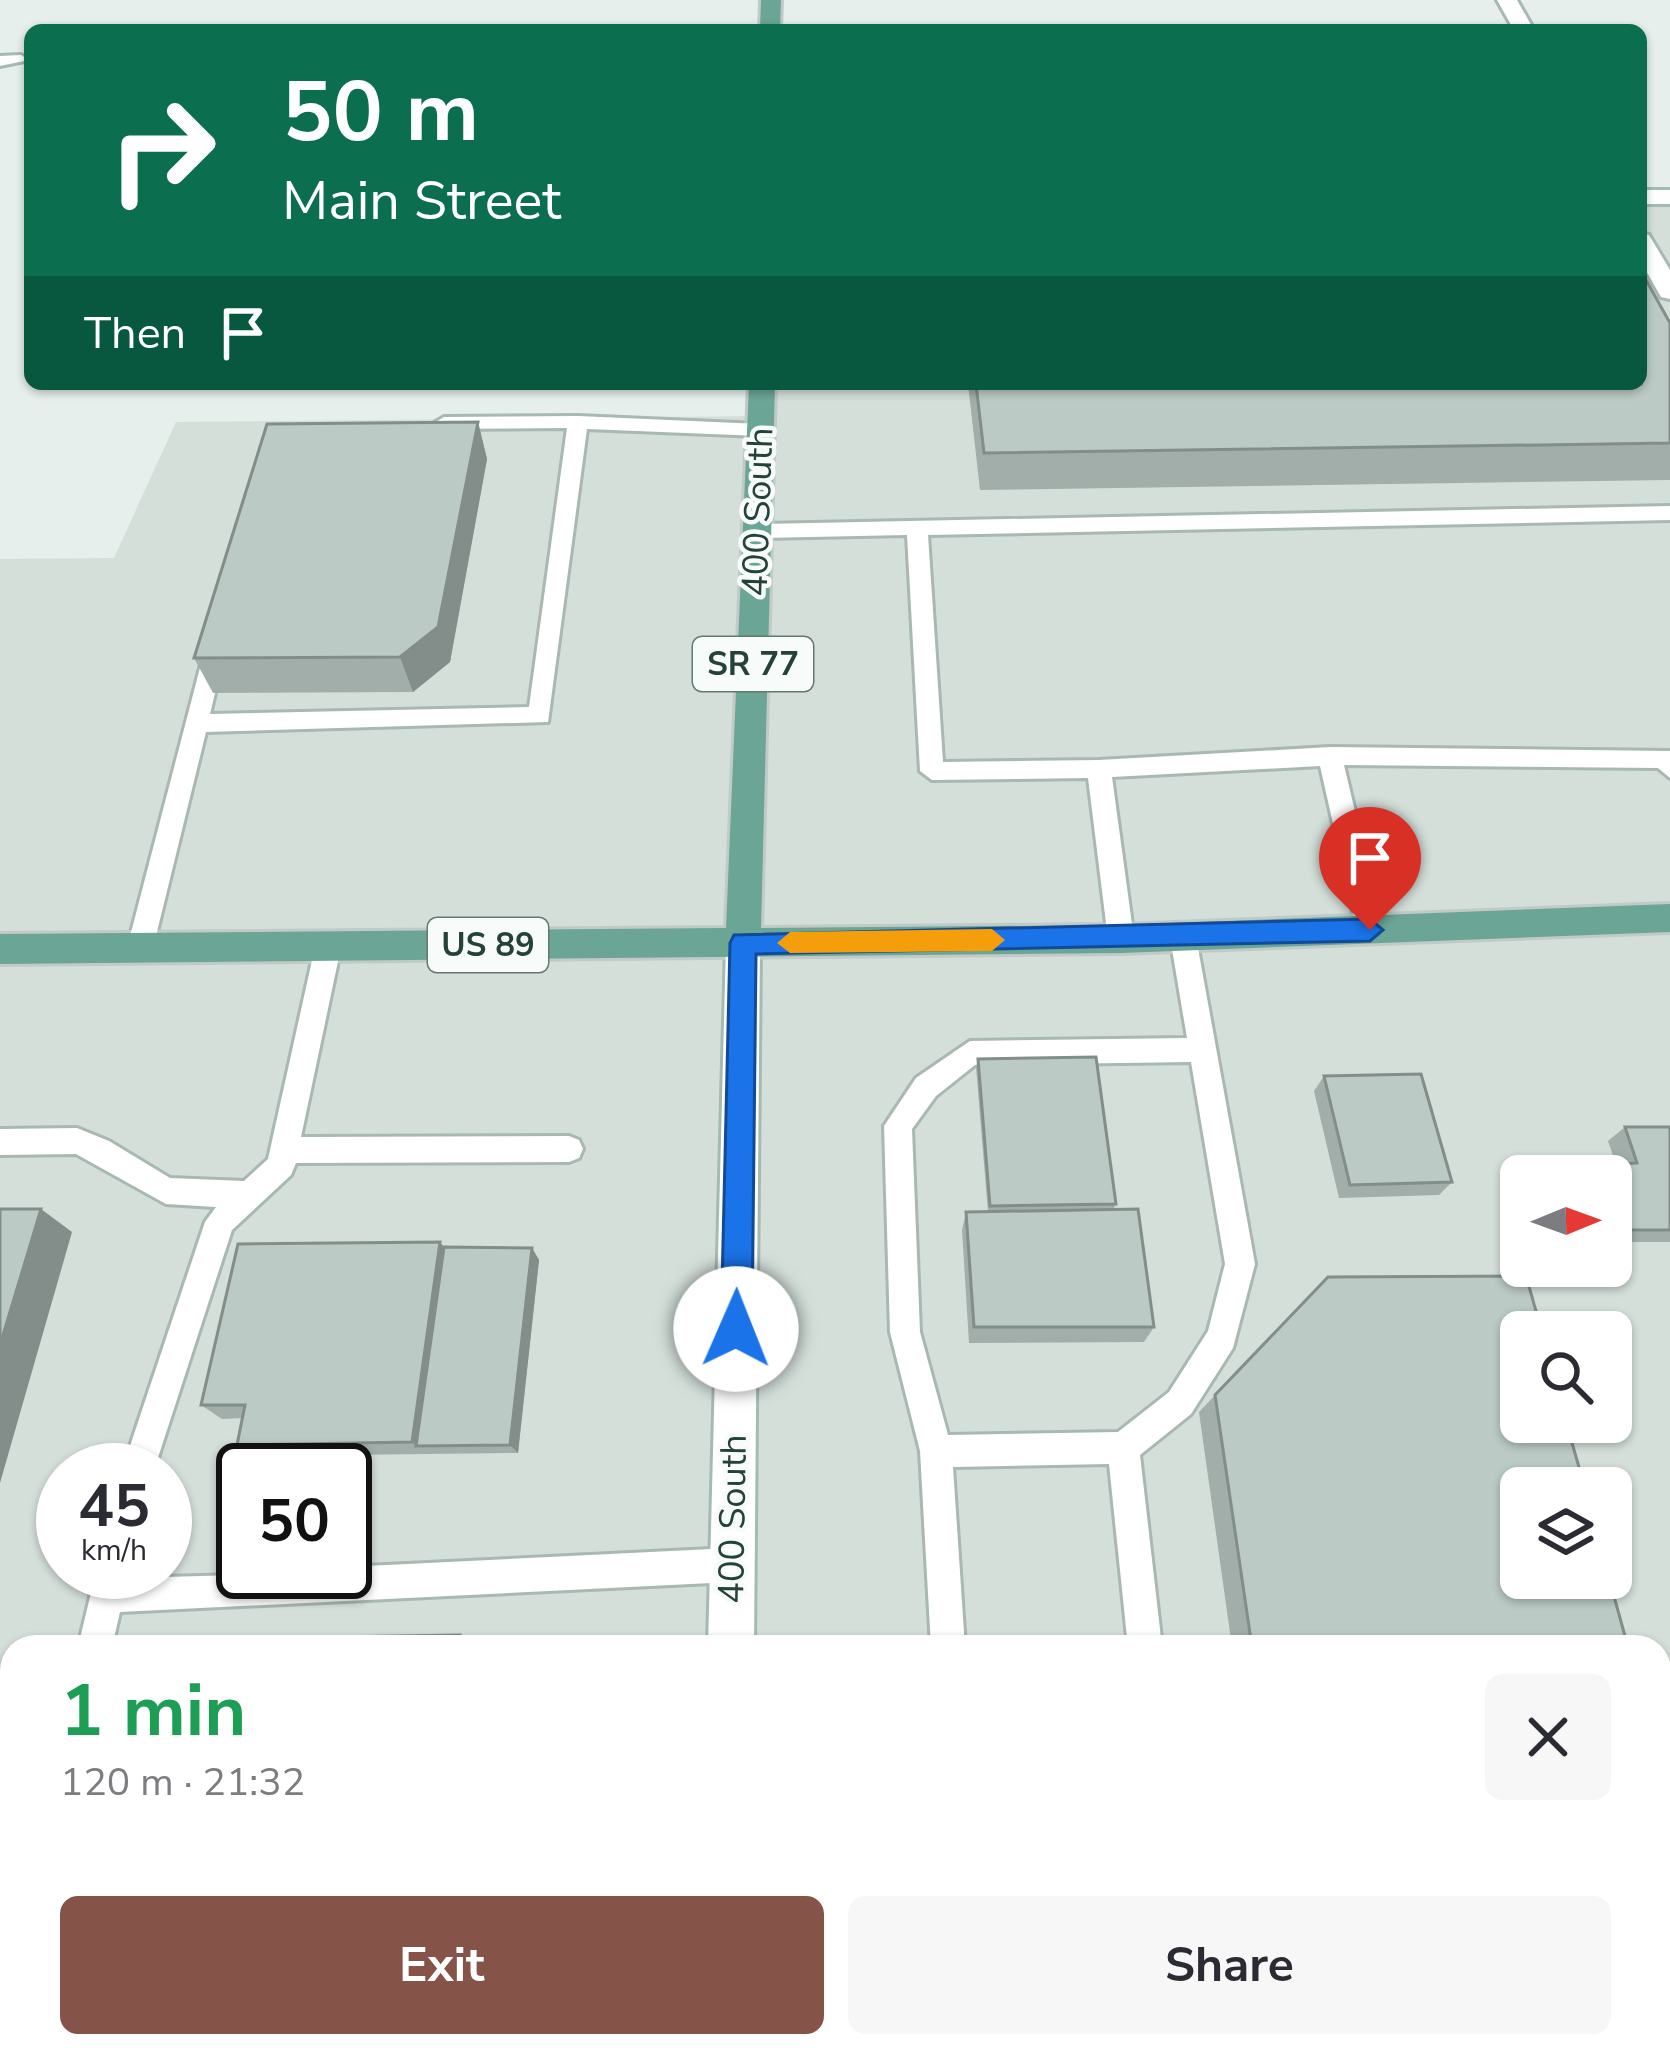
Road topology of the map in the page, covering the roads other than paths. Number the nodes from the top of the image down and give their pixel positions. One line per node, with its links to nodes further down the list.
1 (21, 60): 2 (lane)
2 (0, 61)
3 (1647, 251): 4 (main road)
4 (1670, 292)
5 (762, 390): 8 (main road, 400 South / SR 77)
6 (578, 422): 7 (lane); 8 (lane); 13 (lane)
7 (414, 423)
8 (760, 430): 11 (main road, 400 South / SR 77)
9 (1670, 513): 10 (lane)
10 (917, 527): 11 (lane); 16 (lane)
11 (757, 531): 21 (main road, 400 South / SR 77)
12 (223, 614): 13 (lane)
13 (196, 723): 23 (lane)
14 (1330, 756): 15 (lane); 16 (lane); 18 (lane)
15 (1669, 763)
16 (1099, 769): 20 (lane)
17 (1670, 918): 18 (main road, US 89)
18 (1370, 930): 19 (main road, US 89)
19 (1183, 937): 20 (main road, US 89); 25 (lane)
20 (1120, 939): 21 (main road, US 89)
21 (743, 943): 22 (main road, US 89); 33 (main road, 400 South)
22 (328, 946): 23 (main road, US 89); 28 (lane)
23 (140, 948): 24 (main road, US 89)
24 (0, 949)
25 (1204, 1050): 31 (lane); 32 (lane)
26 (0, 1142): 29 (lane)
27 (569, 1149): 28 (lane)
28 (284, 1150): 29 (lane)
29 (249, 1196): 30 (lane)
30 (147, 1443)
31 (1123, 1448): 32 (lane); 39 (lane)
32 (936, 1451): 38 (lane)
33 (732, 1565): 34 (lane); 37 (main road, 400 South)
34 (192, 1581)
35 (106, 1599): 36 (lane)
36 (98, 1635)
37 (731, 1635)
38 (947, 1635)
39 (1144, 1635)

